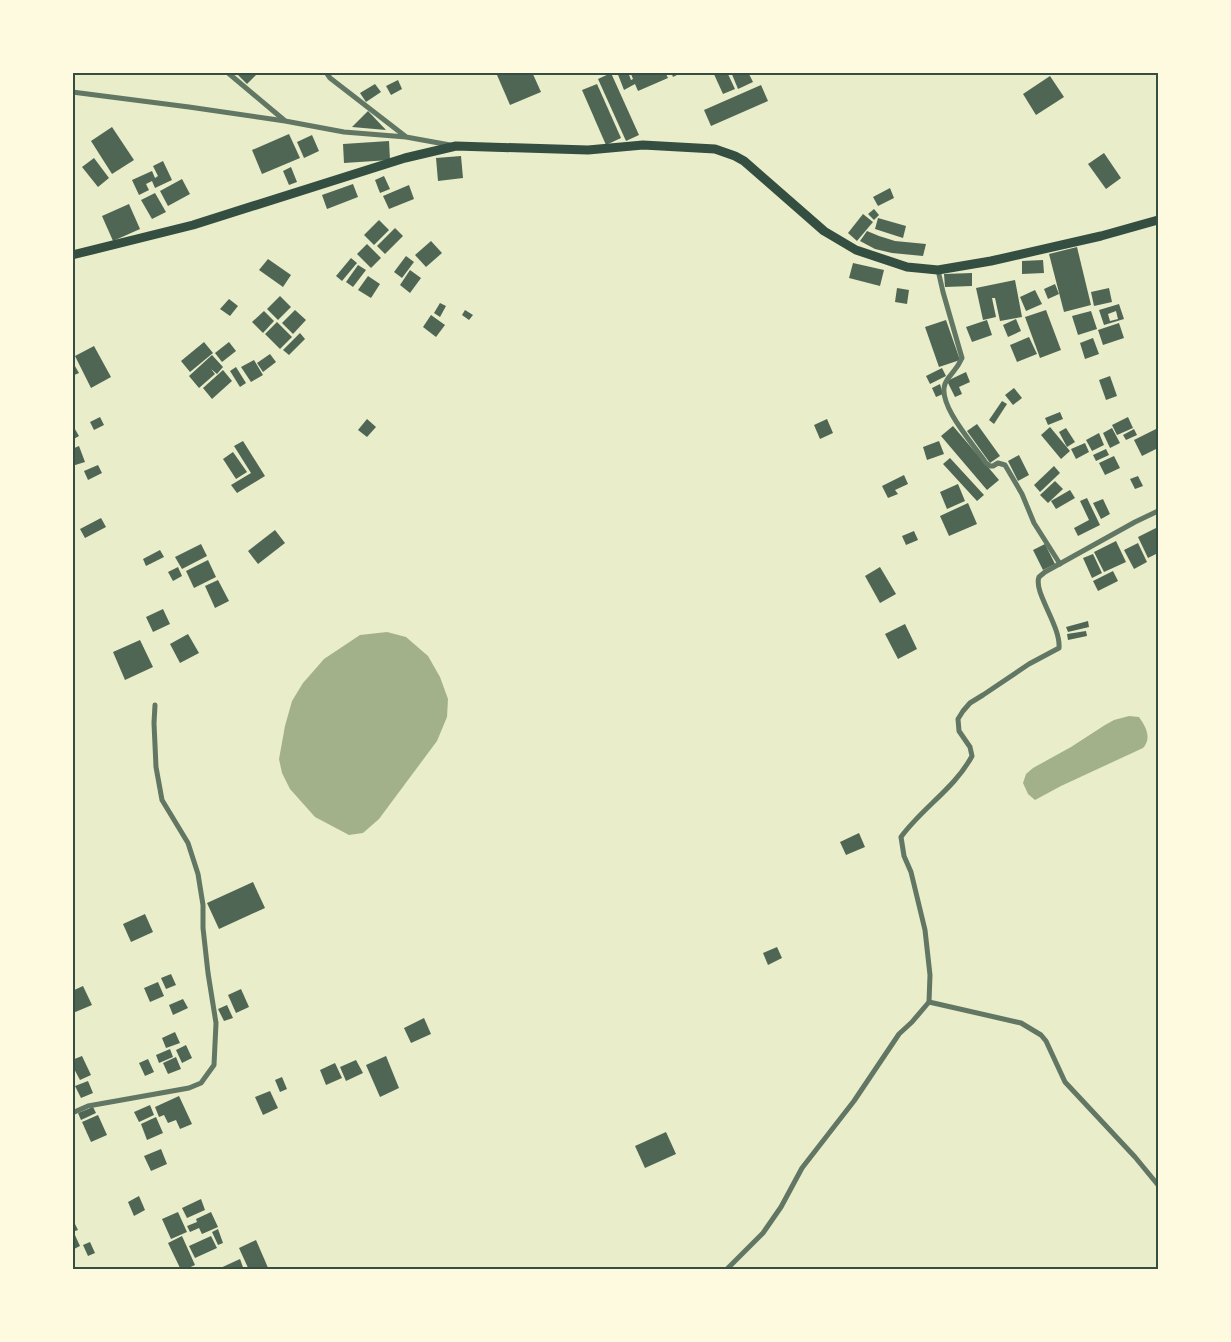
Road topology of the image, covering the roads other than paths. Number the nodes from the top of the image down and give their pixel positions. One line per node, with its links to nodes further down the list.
1 (227, 72): 4 (street)
2 (326, 72): 5 (street)
3 (72, 92): 4 (street)
4 (286, 121): 5 (street)
5 (406, 137): 6 (street)
6 (456, 146): 8 (main road); 9 (main road)
7 (1158, 220): 9 (main road)
8 (72, 255)
9 (938, 270): 11 (street)
10 (1158, 511): 11 (street)
11 (1060, 564): 13 (street)
12 (155, 705): 14 (street)
13 (929, 1002): 15 (street); 16 (street)
14 (72, 1113)
15 (1158, 1185)
16 (726, 1270)

